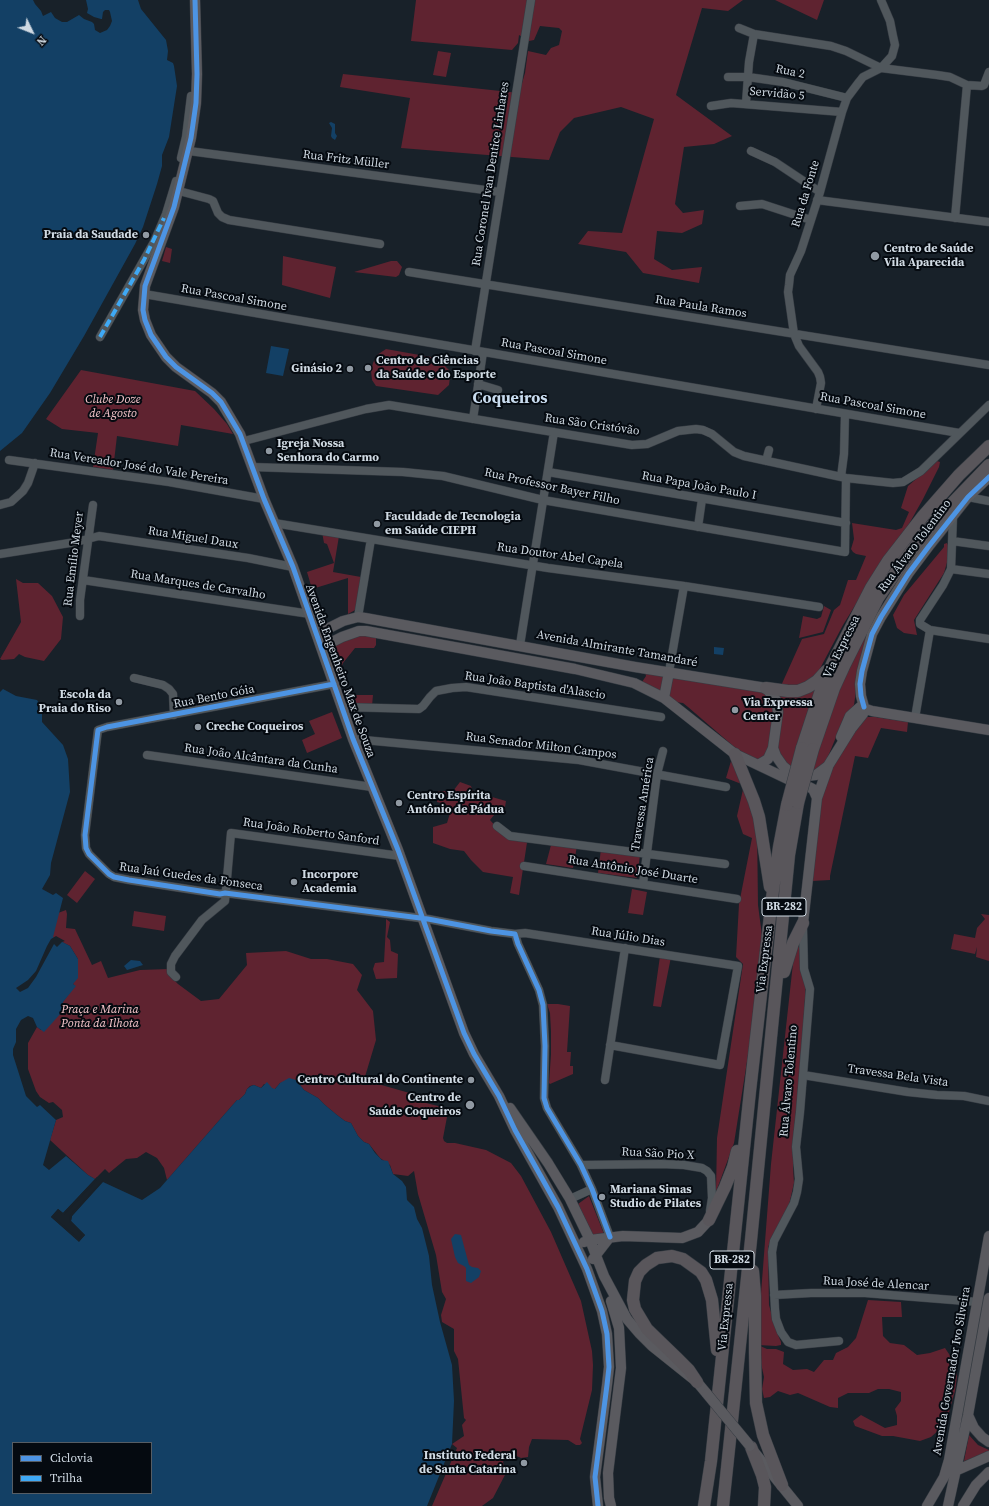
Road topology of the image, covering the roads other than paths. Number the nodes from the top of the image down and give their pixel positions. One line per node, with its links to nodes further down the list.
1 (196, 0): 17 (main road, Avenida Engenheiro Max de Souza)
2 (531, 0): 19 (street, Rua Coronel Ivan Dentice Linhares)
3 (881, 0): 7 (street, Rua da Fonte)
4 (739, 28): 5 (street)
5 (754, 34): 7 (street); 9 (street)
6 (191, 42): 31 (street)
7 (881, 68): 11 (street); 12 (street, Rua da Fonte)
8 (989, 72): 11 (street)
9 (748, 76): 10 (street, Rua 2); 12 (street, Rua 2); 13 (street)
10 (728, 77)
11 (967, 85): 23 (street)
12 (847, 98): 15 (street, Rua da Fonte)
13 (746, 103): 14 (street, Servidão 5); 15 (street, Servidão 5)
14 (711, 106)
15 (842, 112): 20 (street, Rua da Fonte)
16 (751, 151): 20 (street)
17 (189, 152): 18 (main road, Avenida Engenheiro Max de Souza); 19 (street, Rua Fritz Müller)
18 (178, 191): 26 (street); 29 (main road, Avenida Engenheiro Max de Souza)
19 (500, 192): 28 (street, Rua Coronel Ivan Dentice Linhares)
20 (820, 192): 21 (street, Rua da Fonte)
21 (817, 200): 23 (street); 24 (street, Rua da Fonte)
22 (740, 206): 24 (street)
23 (955, 218): 25 (street)
24 (811, 220): 30 (street, Rua da Fonte)
25 (989, 222)
26 (380, 244)
27 (409, 272): 28 (street, Rua Paula Ramos)
28 (486, 285): 30 (street, Rua Paula Ramos); 32 (street, Rua Coronel Ivan Dentice Linhares)
29 (144, 294): 32 (street, Rua Pascoal Simone); 42 (main road, Avenida Engenheiro Max de Souza)
30 (794, 334): 33 (street, Rua Paula Ramos); 37 (street, Rua da Fonte)
31 (100, 337)
32 (479, 352): 34 (street, Rua Coronel Ivan Dentice Linhares); 37 (street, Rua Pascoal Simone)
33 (989, 365)
34 (478, 384): 35 (street); 39 (street, Rua Coronel Ivan Dentice Linhares)
35 (498, 390)
36 (989, 405): 41 (street, Rua São Cristóvão)
37 (816, 409): 38 (street, Rua Pascoal Simone)
38 (845, 414): 41 (street, Rua Pascoal Simone); 52 (street)
39 (473, 419): 40 (street, Rua São Cristóvão); 42 (street, Rua São Cristóvão)
40 (554, 432): 46 (street, Rua São Cristóvão); 50 (street)
41 (959, 433): 52 (street, Rua São Cristóvão)
42 (244, 441): 49 (main road, Avenida Engenheiro Max de Souza)
43 (989, 446): 85 (highway, Via Expressa / BR-282)
44 (769, 450): 46 (street)
45 (10, 460): 47 (street, Rua Vereador José do Vale Pereira)
46 (766, 461): 52 (street, Rua São Cristóvão)
47 (35, 463): 54 (street, Rua Vereador José do Vale Pereira); 58 (street)
48 (989, 465): 102 (highway, Via Expressa / BR-282)
49 (252, 467): 54 (main road, Avenida Engenheiro Max de Souza); 56 (street, Rua Professor Bayer Filho)
50 (548, 472): 55 (street, Rua Papa João Paulo I); 56 (street)
51 (989, 477): 53 (main road, Rua Álvaro Tolentino)
52 (844, 478): 62 (street)
53 (968, 497): 57 (street); 60 (main road, Rua Álvaro Tolentino)
54 (264, 499): 61 (main road, Avenida Engenheiro Max de Souza)
55 (702, 499): 62 (street, Rua Papa João Paulo I); 63 (street)
56 (543, 500): 63 (street, Rua Professor Bayer Filho); 69 (street)
57 (989, 501)
58 (0, 505)
59 (93, 505): 64 (street, Rua Emílio Meyer)
60 (953, 517): 66 (street); 94 (main road, Rua Álvaro Tolentino)
61 (274, 523): 65 (street, Rua Doutor Abel Capela); 70 (main road, Avenida Engenheiro Max de Souza)
62 (846, 523): 63 (street, Rua Professor Bayer Filho)
63 (698, 527)
64 (89, 538): 68 (street, Rua Miguel Daux); 70 (street, Rua Miguel Daux); 73 (street, Rua Emílio Meyer)
65 (371, 538): 69 (street, Rua Doutor Abel Capela); 78 (street)
66 (952, 541): 67 (street); 71 (street)
67 (989, 546)
68 (0, 554)
69 (532, 565): 74 (street, Rua Doutor Abel Capela); 83 (street)
70 (293, 567): 76 (main road, Avenida Engenheiro Max de Souza)
71 (951, 569): 72 (street); 79 (street)
72 (989, 574)
73 (83, 580): 76 (street, Rua Marques de Carvalho); 77 (street, Rua Emílio Meyer)
74 (684, 586): 75 (street, Rua Doutor Abel Capela); 87 (street)
75 (819, 606)
76 (310, 614): 81 (main road, Avenida Engenheiro Max de Souza)
77 (80, 616)
78 (358, 617): 80 (main road); 81 (main road, Avenida Almirante Tamandaré); 83 (main road, Avenida Almirante Tamandaré)
79 (930, 630): 82 (street); 97 (street)
80 (359, 631): 84 (main road); 89 (main road)
81 (317, 634): 84 (main road, Avenida Engenheiro Max de Souza)
82 (989, 638)
83 (520, 645): 86 (main road, Avenida Almirante Tamandaré)
84 (322, 647): 90 (main road, Avenida Engenheiro Max de Souza)
85 (832, 664): 91 (highway); 102 (highway, Via Expressa / BR-282)
86 (635, 667): 87 (main road, Avenida Almirante Tamandaré); 89 (main road)
87 (669, 672): 91 (main road, Avenida Almirante Tamandaré); 92 (main road)
88 (134, 678): 95 (street)
89 (634, 683): 92 (main road)
90 (334, 684): 93 (main road, Avenida Engenheiro Max de Souza); 95 (street, Rua Bento Góia)
91 (766, 688): 101 (main road)
92 (664, 698): 104 (main road)
93 (342, 707): 96 (street, Rua João Baptista d'Alascio); 100 (main road, Avenida Engenheiro Max de Souza)
94 (866, 711): 97 (main road); 107 (main road)
95 (174, 714): 98 (street, Rua Bento Góia)
96 (661, 717)
97 (915, 718): 99 (main road)
98 (98, 730): 119 (street, Rua Jaú Guedes da Fonseca)
99 (989, 730)
100 (353, 739): 108 (street, Rua Senador Milton Campos); 109 (main road, Avenida Engenheiro Max de Souza)
101 (773, 748): 106 (main road); 107 (main road)
102 (807, 748): 112 (highway, Via Expressa / BR-282, bridge)
103 (663, 750): 108 (street, Travessa América)
104 (735, 754): 106 (main road); 120 (highway)
105 (147, 755): 109 (street, Rua João Alcântara da Cunha)
106 (758, 765): 111 (main road)
107 (828, 766): 111 (main road, Rua Álvaro Tolentino)
108 (658, 774): 110 (street, Rua Senador Milton Campos); 114 (street, Travessa América)
109 (372, 787): 115 (main road, Avenida Engenheiro Max de Souza)
110 (726, 787)
111 (817, 798): 123 (main road, Rua Álvaro Tolentino)
112 (793, 804): 120 (highway, Via Expressa / BR-282); 127 (highway, Via Expressa / BR-282)
113 (497, 826): 114 (street)
114 (647, 854): 116 (street); 118 (street, Travessa América)
115 (400, 856): 119 (street, Rua João Roberto Sanford); 122 (main road, Avenida Engenheiro Max de Souza)
116 (725, 864)
117 (524, 866): 118 (street, Rua Antônio José Duarte)
118 (643, 884): 121 (street, Rua Antônio José Duarte)
119 (225, 893): 122 (street, Rua Jaú Guedes da Fonseca); 126 (street)
120 (772, 898): 131 (highway, Via Expressa / BR-282)
121 (737, 899)
122 (423, 919): 124 (street, Rua Jaú Guedes da Fonseca); 132 (main road, Avenida Engenheiro Max de Souza)
123 (803, 923): 127 (highway); 129 (street, Rua Álvaro Tolentino)
124 (515, 934): 125 (street, Rua Júlio Dias); 134 (street)
125 (625, 948): 128 (street); 128 (street, Rua Júlio Dias)
126 (176, 977)
127 (775, 1010): 141 (highway, Via Expressa / BR-282)
128 (610, 1045): 130 (street)
129 (803, 1075): 133 (street, Travessa Bela Vista); 146 (street, Rua Álvaro Tolentino)
130 (605, 1080)
131 (750, 1091): 137 (highway); 152 (highway, Via Expressa / BR-282)
132 (499, 1096): 136 (main road, Avenida Engenheiro Max de Souza); 142 (main road, Avenida Engenheiro Max de Souza)
133 (989, 1101)
134 (581, 1165): 135 (street); 137 (street, Rua São Pio X)
135 (592, 1189): 136 (street); 139 (street)
136 (570, 1199): 140 (main road, Avenida Engenheiro Max de Souza)
137 (709, 1220): 139 (main road)
138 (989, 1236): 148 (main road, Avenida Governador Ivo Silveira)
139 (610, 1237): 140 (main road); 143 (main road)
140 (590, 1240): 142 (main road); 143 (main road, Avenida Engenheiro Max de Souza)
141 (751, 1240): 158 (highway); 162 (highway, Via Expressa / BR-282)
142 (577, 1246): 144 (main road, Avenida Engenheiro Max de Souza)
143 (597, 1255): 144 (main road); 145 (main road, Avenida Engenheiro Max de Souza)
144 (587, 1269): 159 (main road, Avenida Engenheiro Max de Souza)
145 (604, 1276): 150 (main road, Avenida Engenheiro Max de Souza); 160 (main road)
146 (774, 1296): 148 (street, Rua José de Alencar); 149 (street, Rua Álvaro Tolentino)
147 (989, 1298): 151 (main road, Avenida Governador Ivo Silveira)
148 (978, 1302): 157 (main road, Avenida Governador Ivo Silveira)
149 (839, 1341)
150 (697, 1382): 152 (highway); 154 (main road, Avenida Engenheiro Max de Souza, bridge)
151 (968, 1415): 153 (main road); 157 (main road, Avenida Governador Ivo Silveira)
152 (714, 1429): 161 (highway, Via Expressa / BR-282)
153 (989, 1442)
154 (750, 1447): 158 (main road, Avenida Engenheiro Max de Souza); 163 (highway)
155 (989, 1456): 157 (main road)
156 (989, 1472): 168 (main road)
157 (951, 1476): 165 (main road, Avenida Governador Ivo Silveira); 166 (main road, Avenida Governador Ivo Silveira); 167 (main road, Avenida Governador Ivo Silveira)
158 (782, 1485): 164 (main road, Avenida Engenheiro Max de Souza)
159 (598, 1506)
160 (611, 1506)
161 (704, 1506)
162 (723, 1506)
163 (764, 1506)
164 (798, 1506)
165 (927, 1506)
166 (941, 1506)
167 (948, 1506)
168 (963, 1506)

